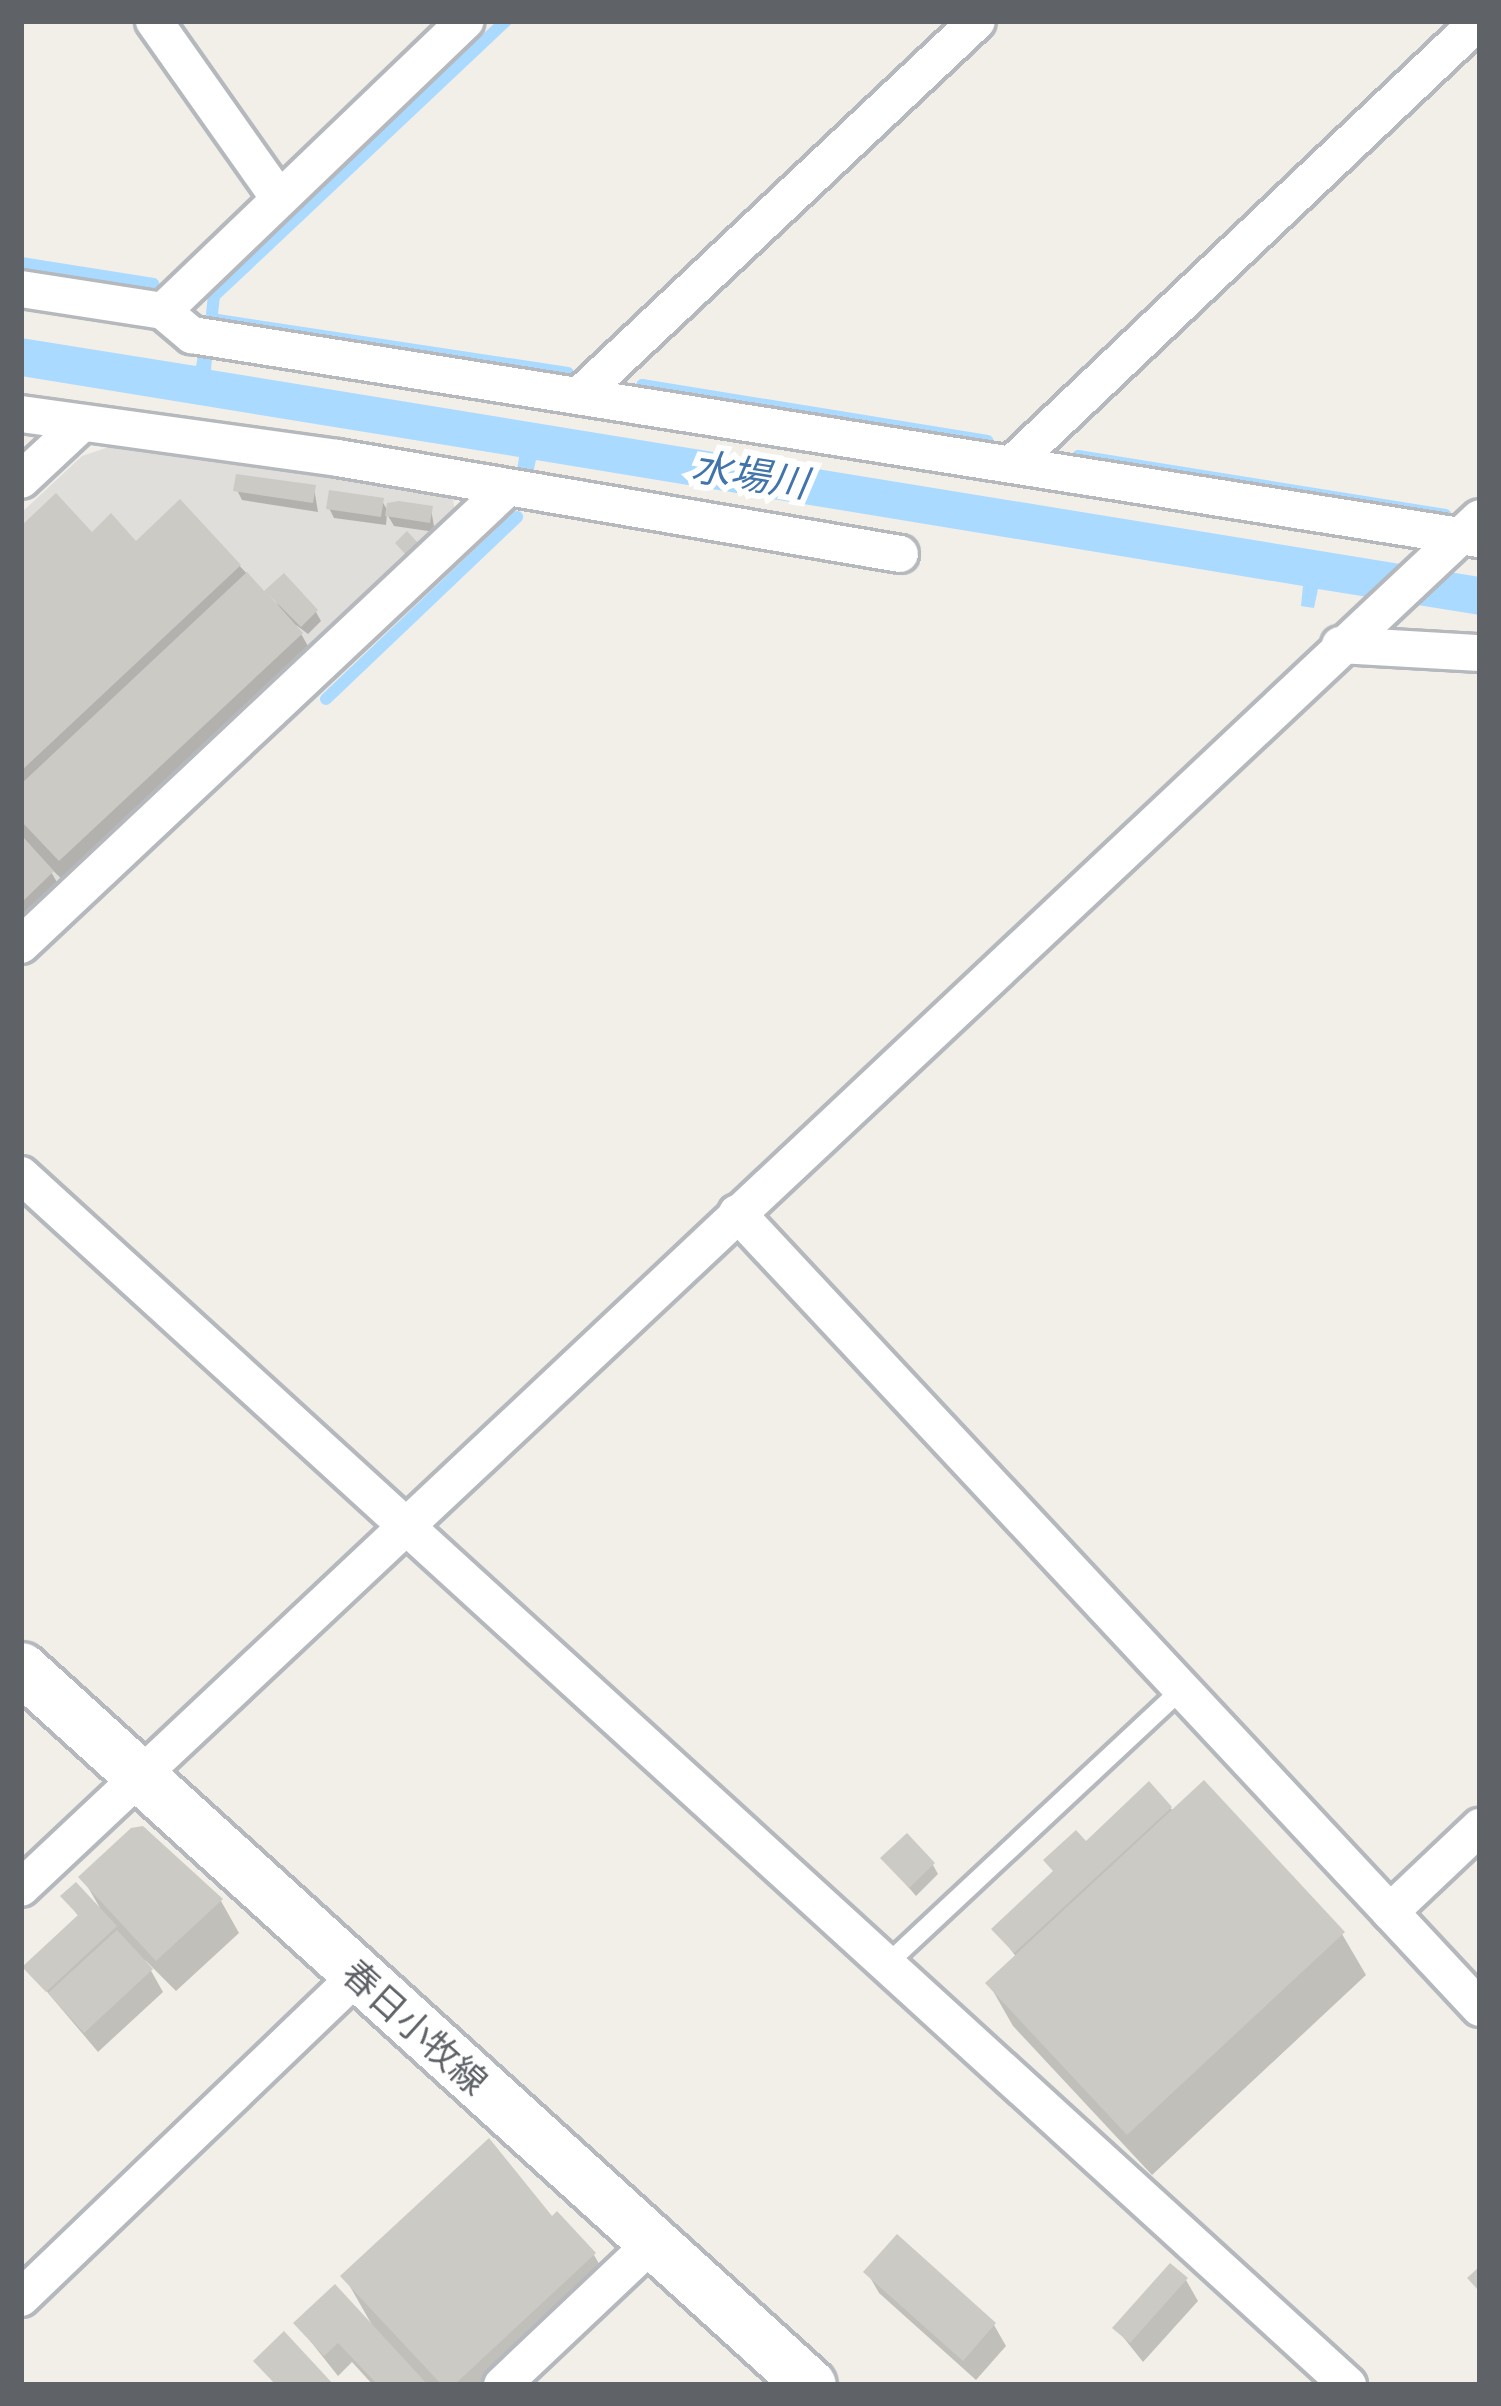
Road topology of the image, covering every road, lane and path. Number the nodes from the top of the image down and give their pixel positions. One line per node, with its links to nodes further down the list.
1 (154, 21): 5 (street)
2 (465, 21): 5 (street)
3 (977, 21): 8 (street)
4 (1479, 21): 11 (street)
5 (279, 198): 7 (street)
6 (21, 289): 7 (street)
7 (163, 311): 8 (street)
8 (580, 395): 11 (street)
9 (21, 414): 10 (street)
10 (81, 424): 12 (street); 13 (street)
11 (1012, 464): 14 (street)
12 (21, 481)
13 (503, 491): 15 (street); 18 (street)
14 (1466, 536): 16 (street)
15 (900, 554)
16 (1346, 640): 17 (street); 20 (street)
17 (1480, 653)
18 (21, 945)
19 (21, 1175): 21 (street)
20 (737, 1213): 21 (street); 23 (street)
21 (406, 1525): 24 (street); 28 (street)
22 (21, 1668): 24 (main road, 春日小牧線)
23 (1182, 1689): 27 (street); 28 (lane)
24 (140, 1776): 26 (street); 29 (main road, 春日小牧線)
25 (1480, 1827): 27 (street)
26 (21, 1888)
27 (1390, 1912): 30 (street)
28 (887, 1964): 35 (street)
29 (359, 1974): 31 (main road, 春日小牧線); 32 (street)
30 (1480, 2008)
31 (653, 2242): 33 (street); 34 (main road, 春日小牧線)
32 (21, 2298)
33 (502, 2385)
34 (810, 2385)
35 (1348, 2385)

